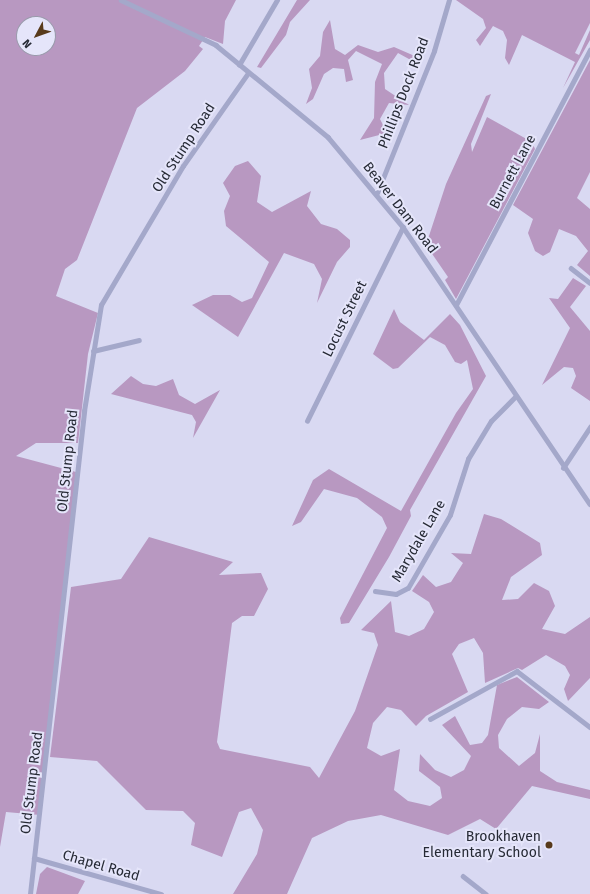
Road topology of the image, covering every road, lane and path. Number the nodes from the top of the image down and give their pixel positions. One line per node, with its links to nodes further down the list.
1 (121, 0): 5 (street, Beaver Dam Road)
2 (277, 0): 5 (street)
3 (449, 0): 7 (street, Phillips Dock Road)
4 (590, 50): 11 (street, Burnett Lane)
5 (239, 65): 6 (street, Beaver Dam Road)
6 (248, 73): 7 (street, Beaver Dam Road); 13 (street, Old Stump Road)
7 (377, 193): 8 (street, Beaver Dam Road)
8 (403, 227): 11 (street, Beaver Dam Road); 15 (street, Locust Street)
9 (571, 268): 10 (street)
10 (590, 283)
11 (456, 305): 14 (street, Beaver Dam Road)
12 (138, 340): 13 (street)
13 (93, 350): 22 (street, Old Stump Road)
14 (516, 396): 17 (street, Beaver Dam Road); 19 (street, Marydale Lane)
15 (307, 421)
16 (590, 427): 17 (street)
17 (563, 468): 18 (street, Beaver Dam Road)
18 (590, 504)
19 (375, 591)
20 (430, 719): 21 (street)
21 (590, 727)
22 (34, 858): 24 (street, Old Stump Road); 25 (street, Chapel Road)
23 (463, 876): 26 (street)
24 (30, 894)
25 (161, 894)
26 (486, 894)

